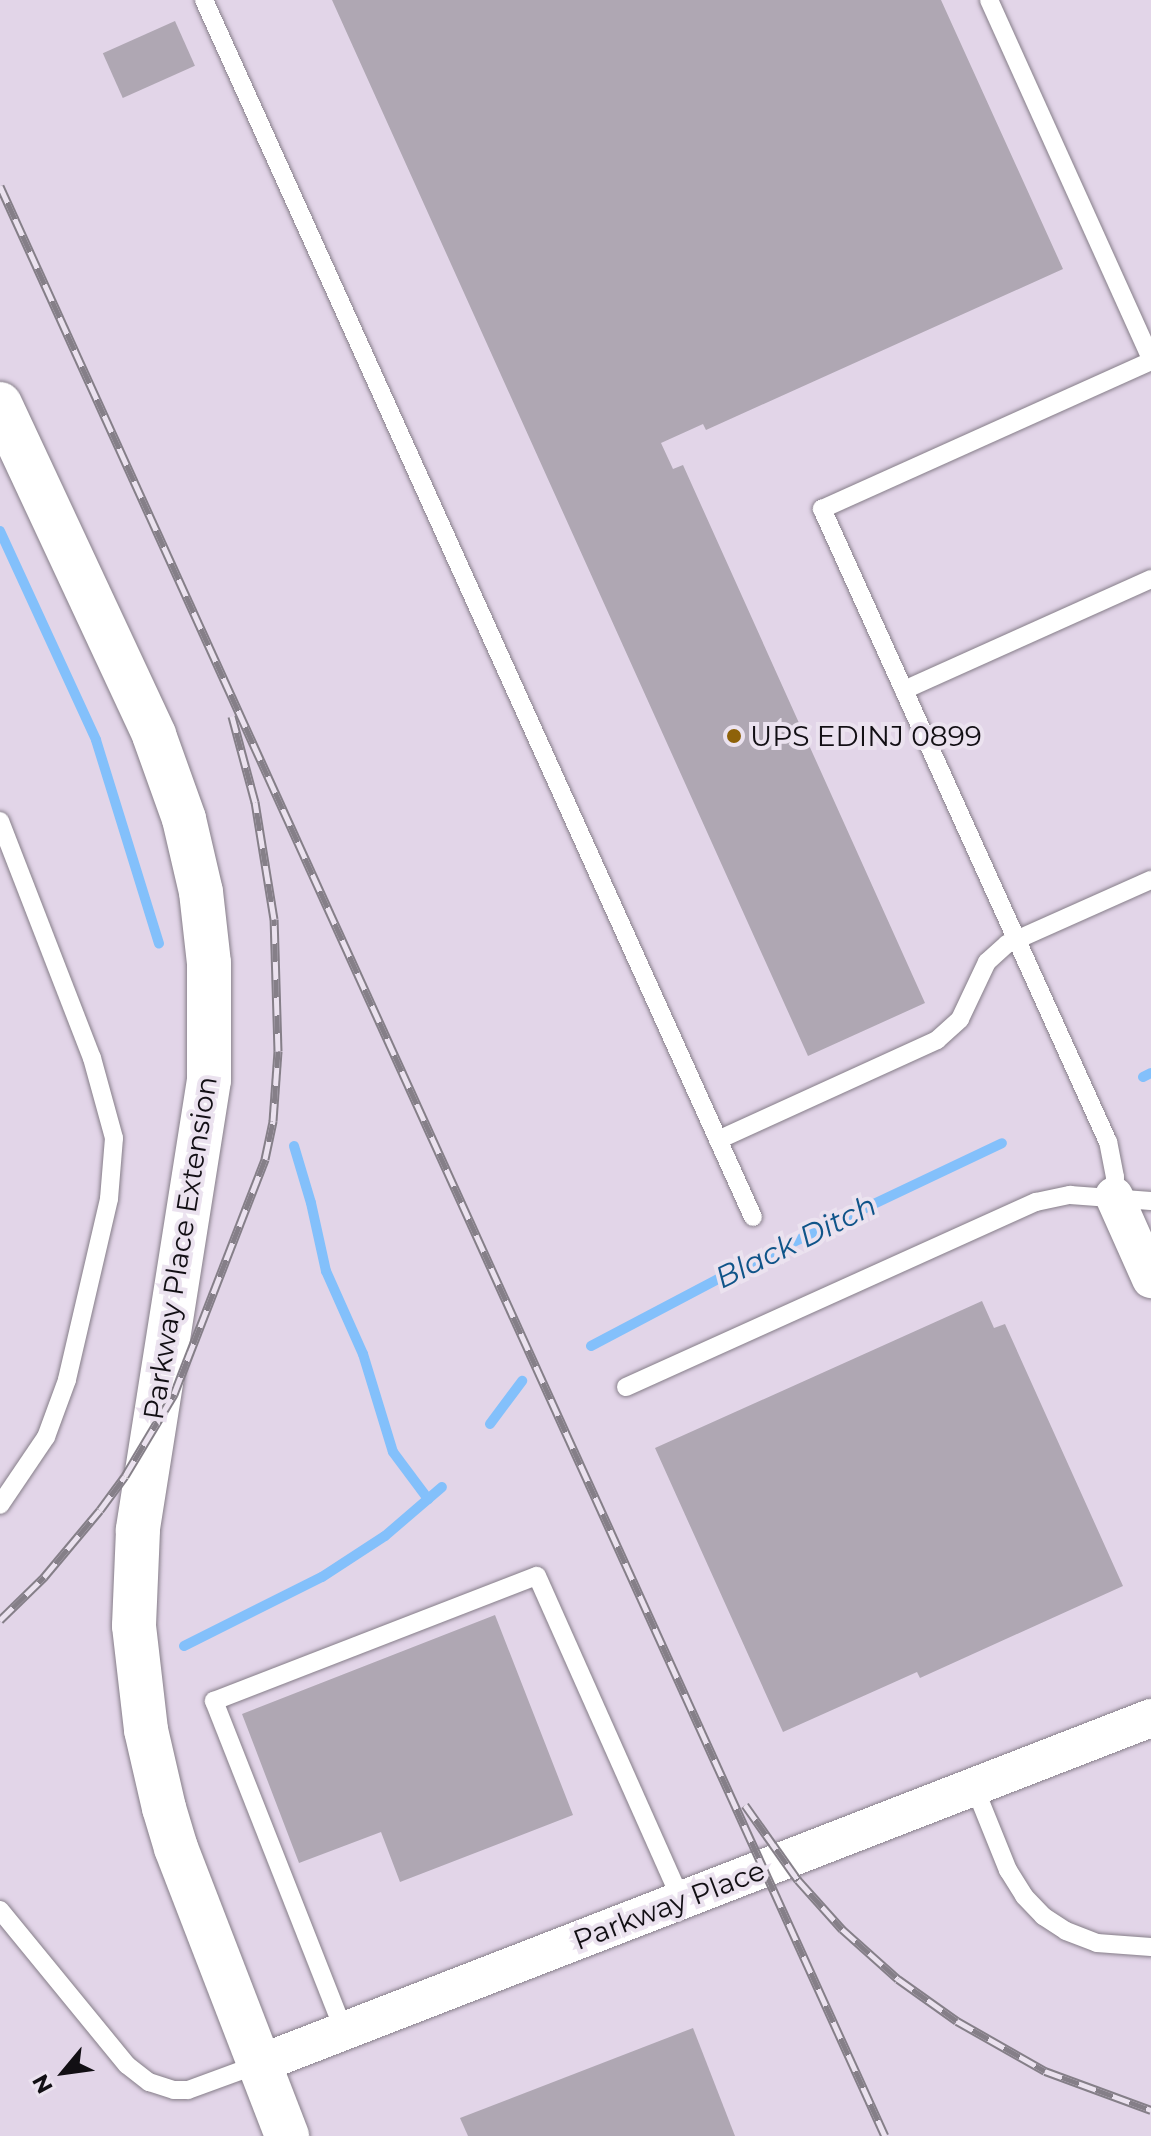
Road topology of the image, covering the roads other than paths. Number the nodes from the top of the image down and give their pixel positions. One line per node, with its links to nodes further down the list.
1 (204, 0): 10 (lane)
2 (989, 0): 3 (lane)
3 (1151, 360): 6 (lane)
4 (0, 404): 23 (main road, Parkway Place Extension)
5 (1151, 579): 6 (lane)
6 (904, 690): 9 (lane)
7 (0, 821): 16 (lane)
8 (1151, 880): 9 (lane)
9 (1017, 940): 10 (lane); 11 (lane)
10 (718, 1140): 13 (lane)
11 (1114, 1196): 12 (lane); 14 (street); 15 (lane)
12 (1151, 1201)
13 (753, 1217)
14 (1151, 1279)
15 (626, 1387)
16 (0, 1505)
17 (1151, 1718): 18 (street, Parkway Place)
18 (974, 1786): 19 (street, Parkway Place); 21 (lane)
19 (681, 1900): 22 (street, Parkway Place); 22 (lane)
20 (0, 1910): 23 (lane)
21 (1151, 1947)
22 (344, 2031): 23 (street, Parkway Place)
23 (259, 2064): 24 (main road)
24 (287, 2136)

